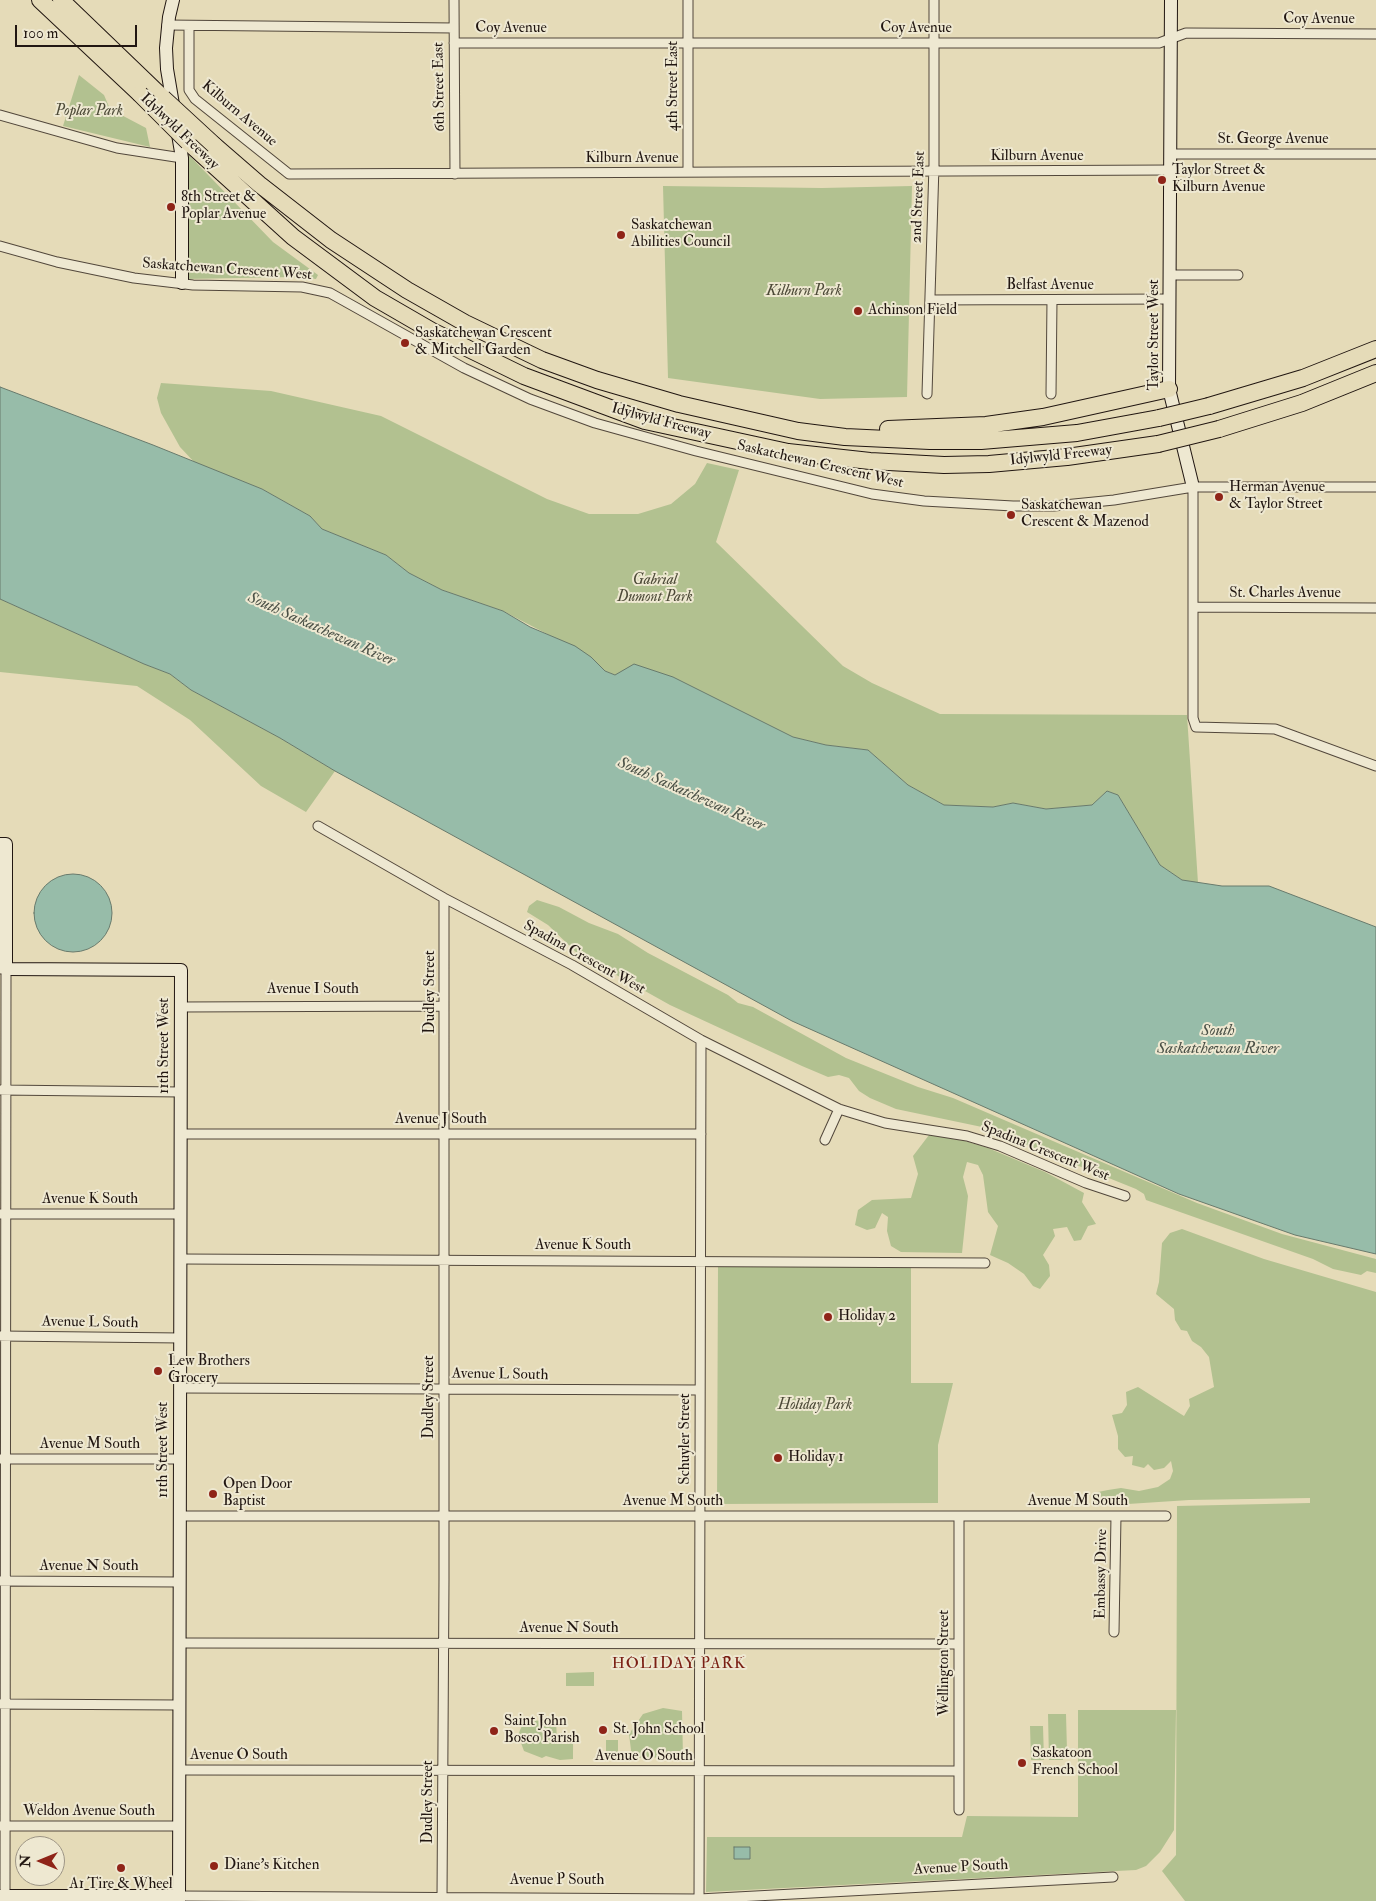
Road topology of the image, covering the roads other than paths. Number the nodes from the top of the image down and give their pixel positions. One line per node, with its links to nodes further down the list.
1 (173, 0): 8 (street)
2 (454, 0): 10 (street, 6th Street East)
3 (688, 0): 15 (street, 4th Street East)
4 (934, 0): 13 (street, 2nd Street East)
5 (1171, 0): 12 (street, Taylor Street West)
6 (41, 1): 32 (highway, Idylwyld Freeway, bridge)
7 (63, 1): 36 (highway, Idylwyld Freeway, bridge)
8 (167, 26): 9 (street, Coy Avenue); 19 (street)
9 (188, 27): 10 (street, Coy Avenue); 23 (street, Kilburn Avenue)
10 (454, 28): 14 (street, 6th Street East)
11 (1376, 34): 12 (street, Coy Avenue)
12 (1171, 39): 13 (street, Coy Avenue); 17 (street, Taylor Street West)
13 (934, 42): 15 (street, Coy Avenue); 21 (street, 2nd Street East)
14 (454, 43): 15 (street, Coy Avenue); 23 (street, 6th Street East)
15 (688, 43): 22 (street, 4th Street East)
16 (0, 115): 19 (street)
17 (1171, 154): 18 (street, St. George Avenue); 20 (street, Taylor Street West)
18 (1376, 154)
19 (182, 158): 27 (street)
20 (1170, 170): 21 (street, Kilburn Avenue); 25 (street, Taylor Street West)
21 (934, 171): 22 (street, Kilburn Avenue); 29 (street, 2nd Street East)
22 (688, 172): 23 (street, Kilburn Avenue)
23 (455, 174)
24 (0, 246): 27 (street, Saskatchewan Crescent West)
25 (1171, 274): 26 (street); 28 (street, Taylor Street West)
26 (1238, 275)
27 (182, 283): 37 (street, Saskatchewan Crescent West)
28 (1170, 299): 30 (street, Belfast Avenue); 33 (street, Taylor Street West)
29 (930, 300): 30 (street, Belfast Avenue); 34 (street, 2nd Street East)
30 (1052, 300): 35 (street)
31 (1376, 349): 36 (highway, Idylwyld Freeway, bridge)
32 (1376, 373)
33 (1169, 389): 36 (highway); 37 (street, Taylor Street West)
34 (927, 394)
35 (1052, 394)
36 (679, 404)
37 (1193, 487): 38 (street, Saskatchewan Crescent West); 39 (street, Taylor Street West)
38 (1376, 487)
39 (1193, 607): 40 (street, St. Charles Avenue); 41 (street, Taylor Street West)
40 (1376, 608)
41 (1376, 766)
42 (318, 826): 44 (street, Spadina Crescent West)
43 (3, 844): 45 (street)
44 (444, 898): 46 (street, Dudley Street); 48 (street, Spadina Crescent West)
45 (3, 969): 47 (street, 11th Street West); 49 (street)
46 (444, 1006): 47 (street, Avenue I South); 53 (street, Dudley Street)
47 (181, 1007): 50 (street, 11th Street West)
48 (701, 1040): 51 (street, Spadina Crescent West); 54 (street, Schuyler Street)
49 (3, 1090): 50 (street); 57 (street)
50 (181, 1092): 52 (street, 11th Street West)
51 (839, 1109): 55 (street); 56 (street, Spadina Crescent West)
52 (181, 1134): 53 (street, Avenue J South); 58 (street, 11th Street West)
53 (444, 1134): 54 (street, Avenue J South); 60 (street, Dudley Street)
54 (700, 1134): 61 (street, Schuyler Street)
55 (825, 1140)
56 (1124, 1196)
57 (3, 1214): 58 (street, Avenue K South); 63 (street)
58 (181, 1214): 59 (street, 11th Street West)
59 (180, 1259): 60 (street, Avenue K South); 64 (street, 11th Street West)
60 (444, 1261): 61 (street, Avenue K South); 66 (street, Dudley Street)
61 (701, 1261): 62 (street, Avenue K South); 67 (street, Schuyler Street)
62 (985, 1262)
63 (3, 1336): 64 (street, Avenue L South); 68 (street)
64 (180, 1338): 65 (street, 11th Street West)
65 (180, 1388): 66 (street, Avenue L South); 69 (street, 11th Street West)
66 (444, 1388): 67 (street, Avenue L South); 71 (street, Dudley Street)
67 (700, 1390): 72 (street, Schuyler Street)
68 (3, 1459): 69 (street, Avenue M South); 76 (street)
69 (180, 1459): 70 (street, 11th Street West)
70 (180, 1516): 71 (street, Avenue M South); 77 (street, 11th Street West)
71 (444, 1516): 72 (street, Avenue M South); 80 (street, Dudley Street)
72 (700, 1516): 73 (street, Avenue M South); 81 (street, Schuyler Street)
73 (959, 1516): 74 (street, Avenue M South); 82 (street, Wellington Street)
74 (1116, 1516): 75 (street, Avenue M South); 78 (street, Embassy Drive)
75 (1166, 1516)
76 (3, 1581): 77 (street, Avenue N South); 83 (street)
77 (179, 1582): 79 (street, 11th Street West)
78 (1114, 1632)
79 (179, 1643): 80 (street, Avenue N South); 84 (street, 11th Street West)
80 (443, 1643): 81 (street, Avenue N South); 86 (street, Dudley Street)
81 (701, 1643): 82 (street, Avenue N South); 87 (street, Schuyler Street)
82 (958, 1644): 88 (street, Wellington Street)
83 (2, 1704): 84 (street); 90 (street)
84 (179, 1705): 85 (street, 11th Street West)
85 (179, 1770): 86 (street, Avenue O South); 91 (street, 11th Street West)
86 (443, 1770): 87 (street, Avenue O South); 94 (street, Dudley Street)
87 (700, 1771): 88 (street, Avenue O South); 98 (street, Schuyler Street)
88 (959, 1771): 89 (street, Wellington Street)
89 (959, 1810)
90 (2, 1826): 91 (street, Weldon Avenue South); 93 (street)
91 (179, 1826): 96 (street, 11th Street West)
92 (1113, 1877): 98 (street, Avenue P South)
93 (2, 1896): 95 (street, Avenue P South)
94 (442, 1897): 97 (street, Avenue P South); 98 (street, Avenue P South)
95 (66, 1898): 96 (street, Avenue P South)
96 (179, 1898): 97 (street, Avenue P South)
97 (393, 1899)
98 (699, 1899)

